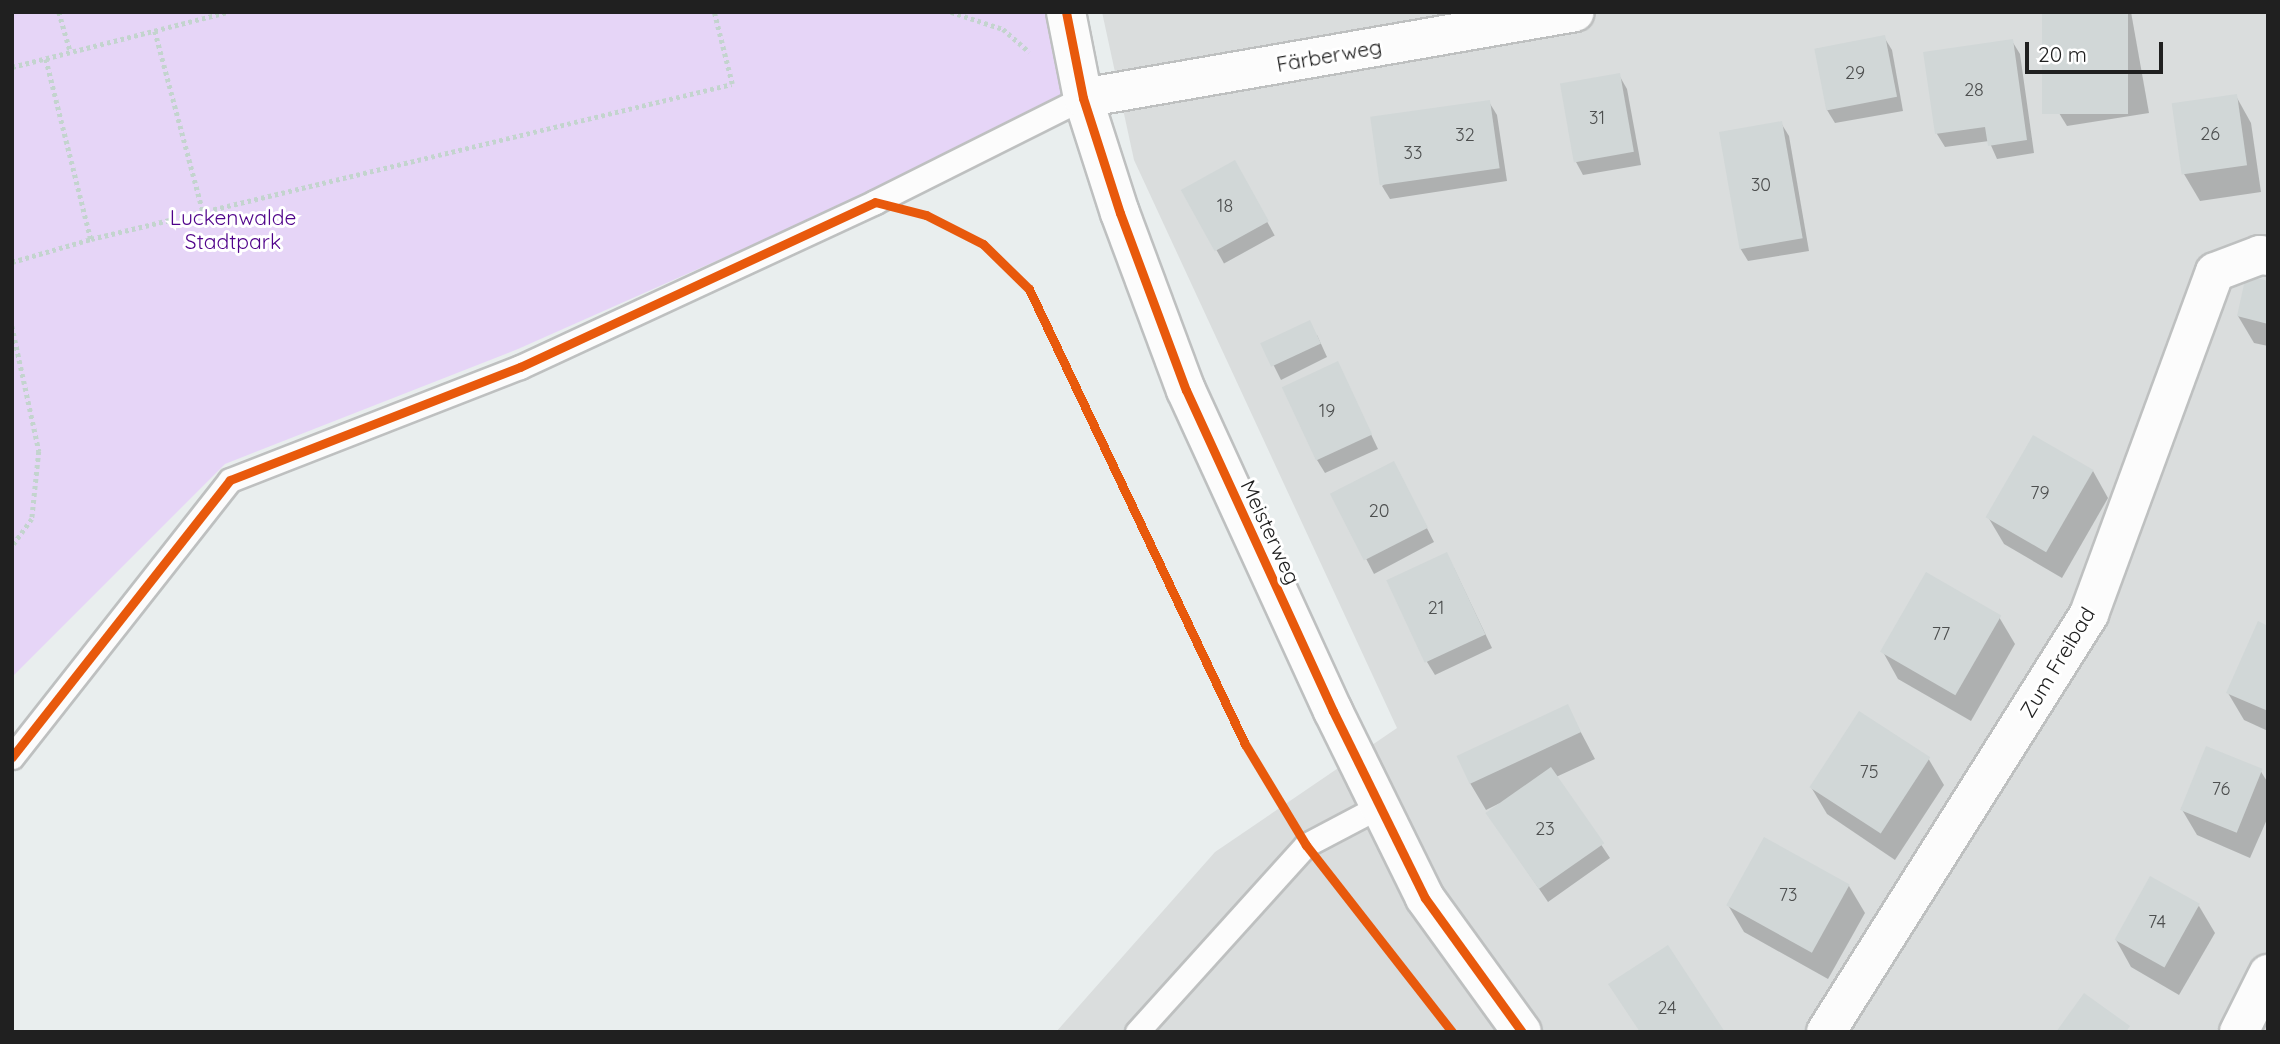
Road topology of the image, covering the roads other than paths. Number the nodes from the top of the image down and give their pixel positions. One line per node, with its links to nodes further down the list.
1 (1066, 12): 3 (street, Meisterweg)
2 (1575, 12): 3 (street, Färberweg)
3 (1083, 98): 5 (lane); 6 (street, Meisterweg)
4 (2268, 256): 10 (street, Zum Freibad)
5 (12, 757)
6 (1380, 806): 8 (lane); 9 (street, Meisterweg)
7 (2268, 974): 11 (street)
8 (1137, 1032)
9 (1522, 1032)
10 (1826, 1032)
11 (2239, 1032)

